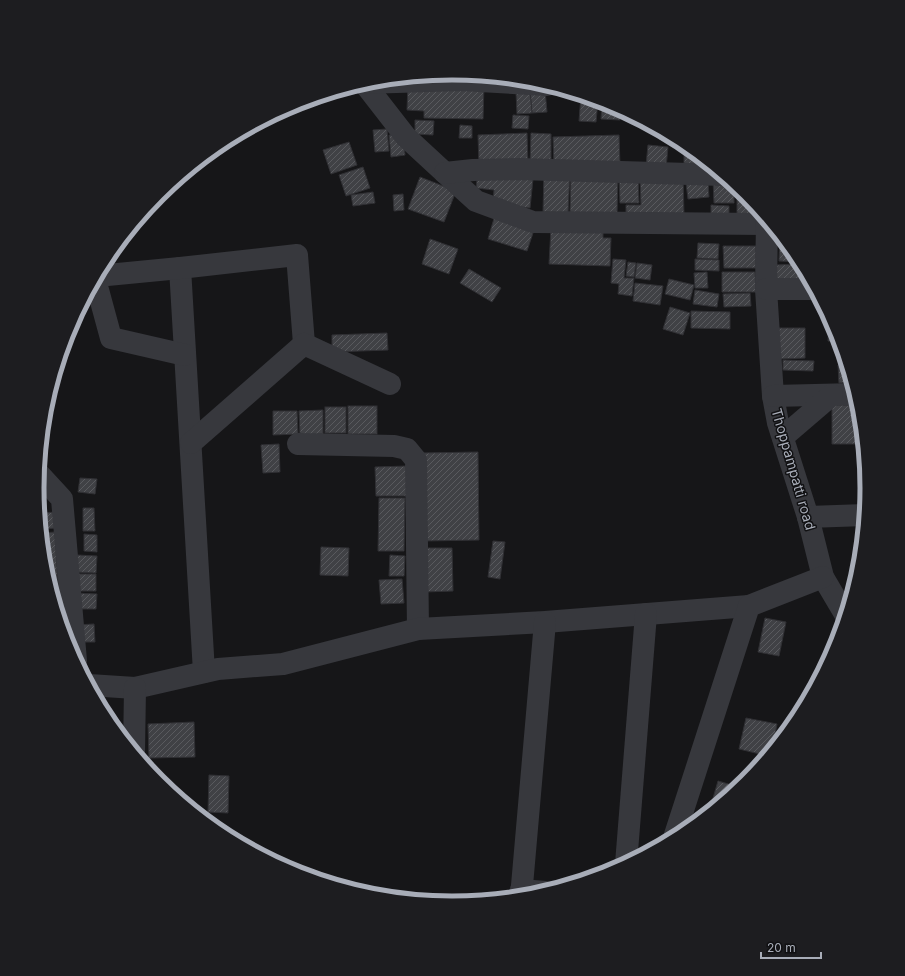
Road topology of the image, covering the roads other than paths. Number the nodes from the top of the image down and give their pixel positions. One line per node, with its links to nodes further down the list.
1 (462, 80): 4 (street)
2 (462, 80): 3 (street)
3 (491, 81)
4 (412, 82)
5 (368, 88): 6 (street)
6 (445, 173): 7 (street); 8 (street)
7 (714, 175)
8 (763, 222)
9 (767, 227): 14 (street, Thoppampatti road)
10 (180, 268): 11 (street); 15 (street); 16 (street)
11 (104, 275)
12 (97, 287): 16 (street)
13 (809, 289): 14 (street)
14 (766, 290): 20 (street, Thoppampatti road)
15 (304, 344): 17 (street); 22 (street)
16 (185, 355): 22 (street)
17 (390, 384)
18 (850, 394): 19 (street)
19 (832, 395): 20 (street); 21 (street)
20 (773, 396): 21 (street, Thoppampatti road)
21 (783, 438): 26 (street, Thoppampatti road)
22 (191, 444): 34 (street)
23 (298, 444): 32 (street)
24 (44, 480): 33 (street)
25 (860, 515): 26 (street)
26 (808, 517): 27 (street, Thoppampatti road)
27 (823, 577): 28 (street); 29 (street, Thoppampatti road)
28 (749, 606): 30 (street); 38 (street)
29 (842, 609)
30 (646, 614): 31 (street); 39 (street)
31 (545, 622): 32 (street); 40 (street)
32 (418, 629): 34 (street)
33 (74, 642)
34 (204, 672): 36 (street)
35 (95, 685): 36 (street)
36 (135, 688): 37 (street)
37 (134, 744)
38 (677, 829)
39 (627, 857)
40 (521, 891)

